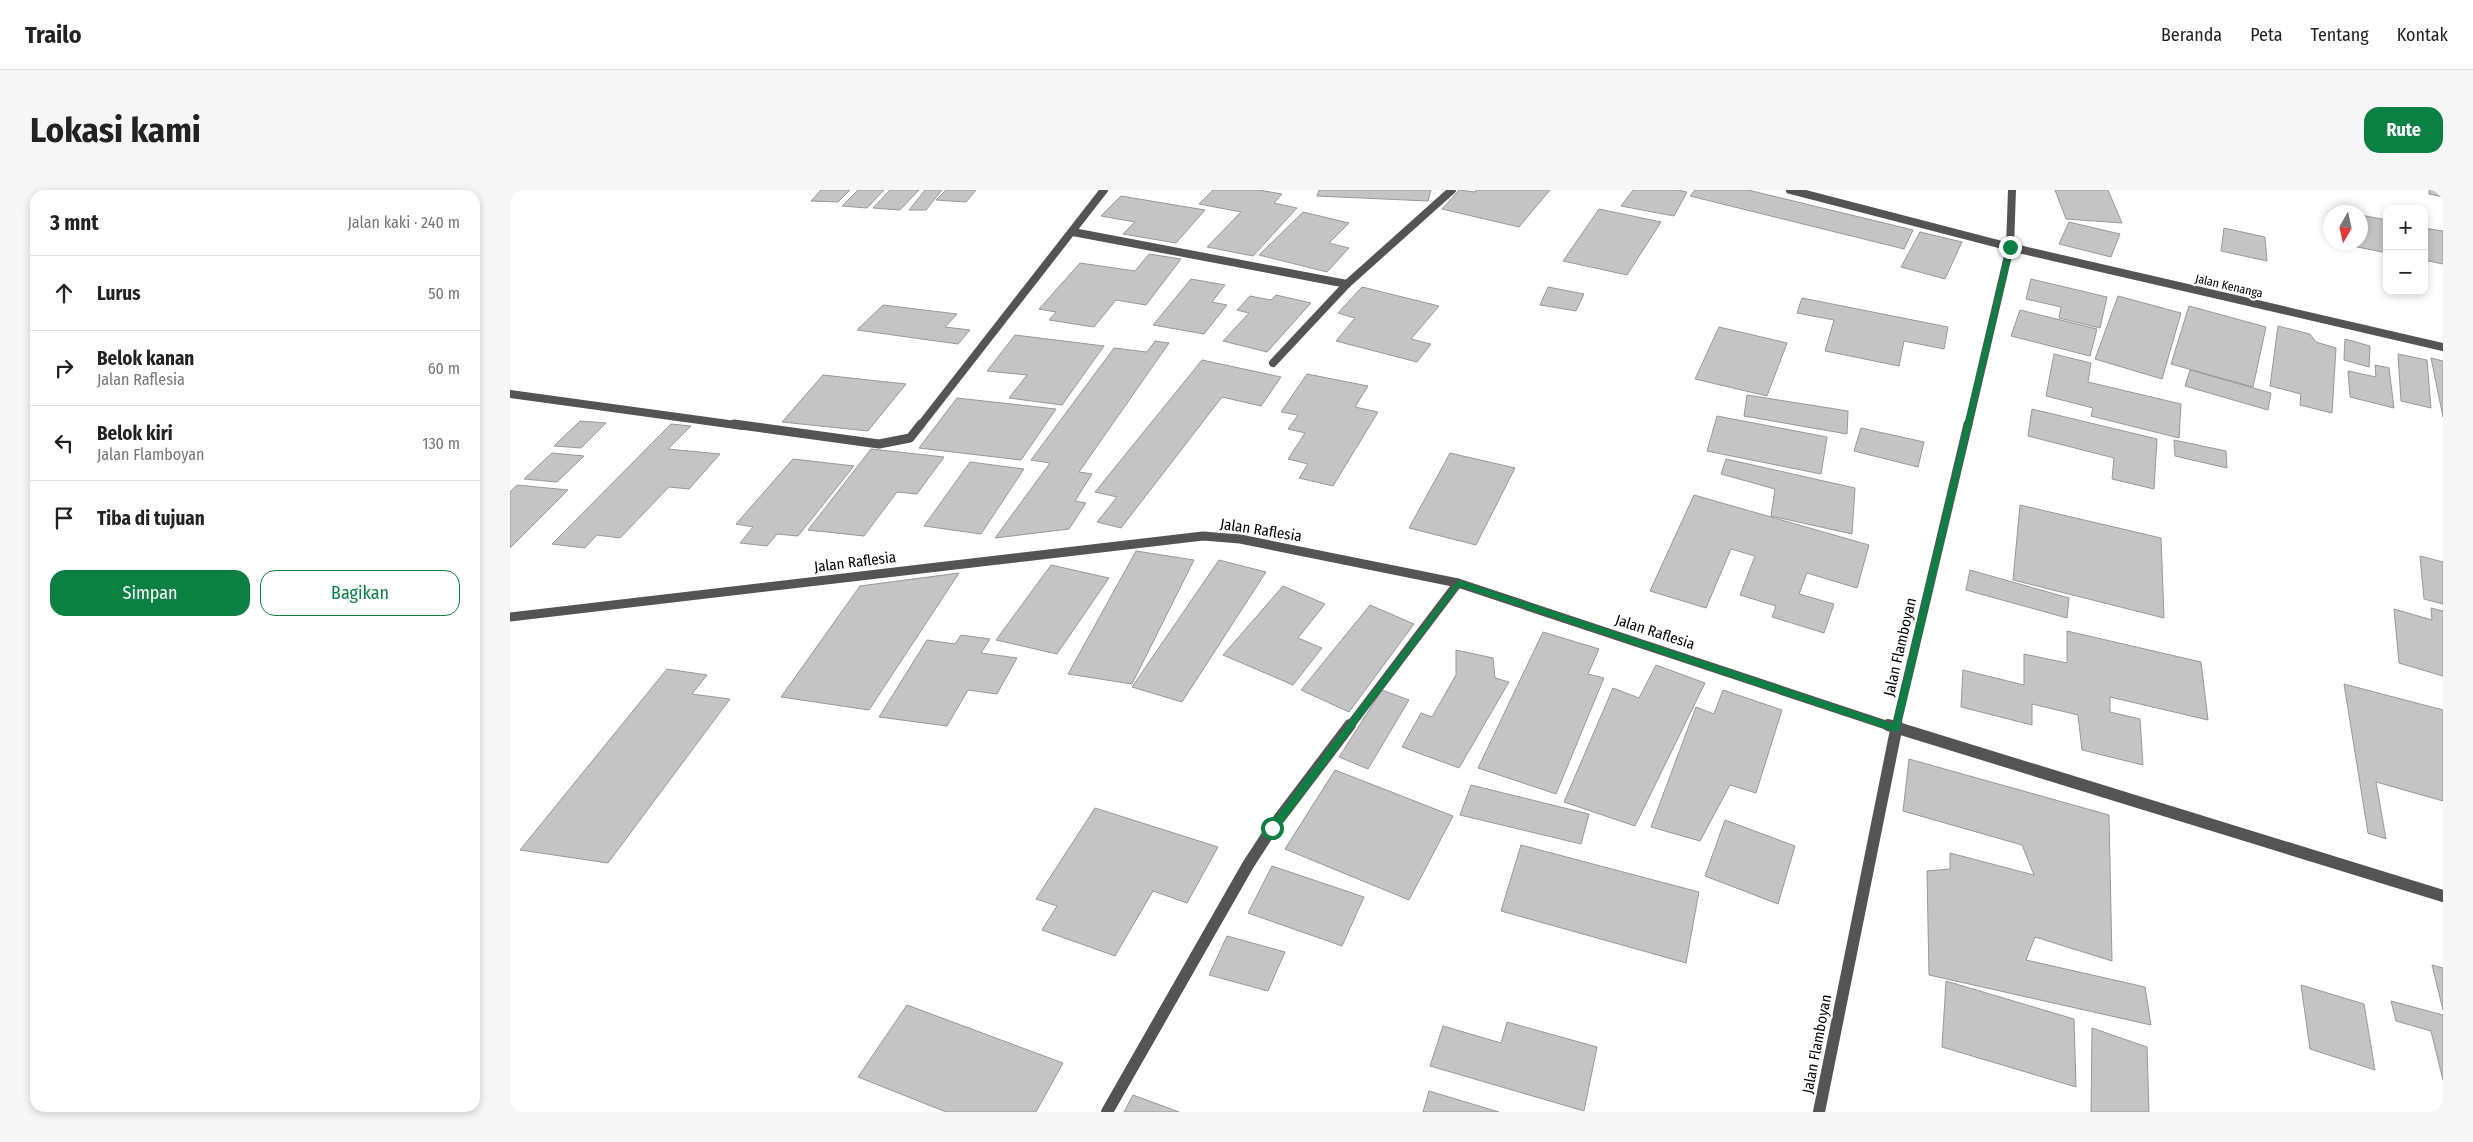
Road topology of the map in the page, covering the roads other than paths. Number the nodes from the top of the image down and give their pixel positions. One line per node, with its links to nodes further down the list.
1 (1104, 190): 5 (street)
2 (1452, 190): 7 (street)
3 (1790, 190): 6 (street, Jalan Kenanga)
4 (2012, 190): 6 (street, Jalan Flamboyan)
5 (1073, 232): 7 (street); 10 (street)
6 (2010, 247): 8 (street, Jalan Kenanga); 13 (street, Jalan Flamboyan)
7 (1347, 284): 9 (street)
8 (2443, 347)
9 (1273, 363)
10 (510, 394)
11 (1458, 583): 12 (street, Jalan Raflesia); 13 (street, Jalan Raflesia); 15 (street)
12 (510, 617)
13 (1896, 728): 14 (street, Jalan Raflesia); 16 (street, Jalan Flamboyan)
14 (2443, 896)
15 (1107, 1112)
16 (1819, 1112)

